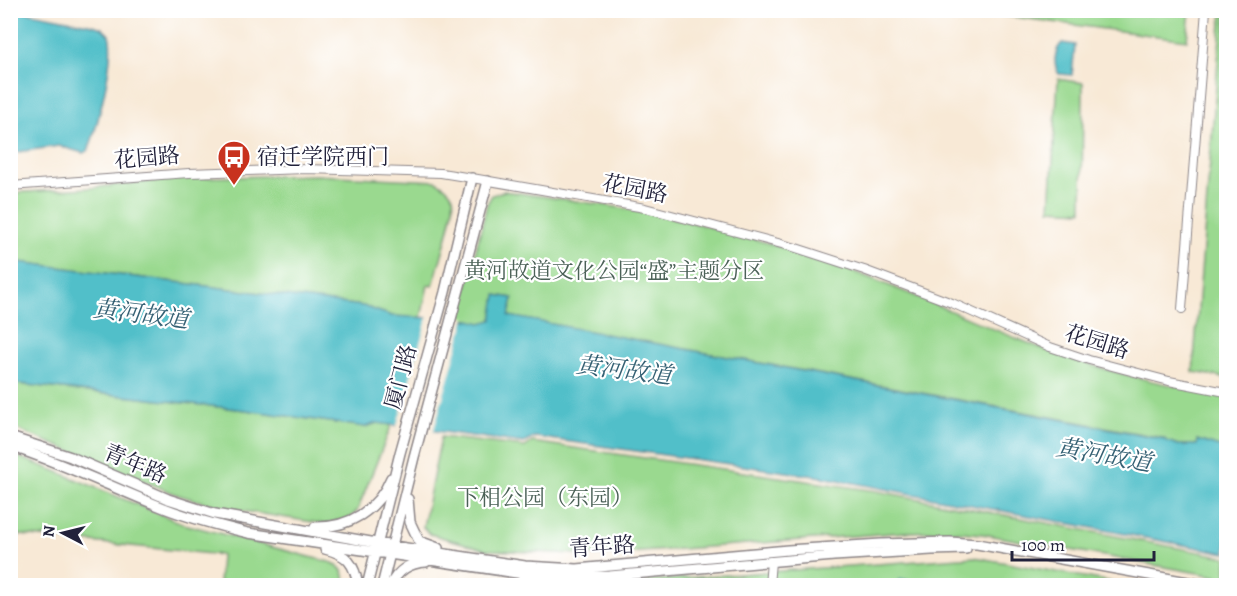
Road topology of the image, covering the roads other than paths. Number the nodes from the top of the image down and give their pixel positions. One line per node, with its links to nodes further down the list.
1 (1206, 10): 5 (street)
2 (472, 178): 3 (street, 花园路); 4 (street, 花园路); 9 (street, 厦门路)
3 (488, 181): 6 (street, 花园路); 10 (street, 厦门路)
4 (10, 186)
5 (1182, 309)
6 (1227, 392)
7 (10, 437): 11 (street, 青年路)
8 (10, 446): 12 (street, 青年路)
9 (400, 453): 11 (street); 13 (street, 厦门路)
10 (408, 485): 14 (street, 厦门路); 16 (street)
11 (276, 526): 13 (street, 青年路)
12 (270, 537): 13 (street, 青年路); 17 (street)
13 (377, 547): 14 (street, 青年路); 18 (street, 厦门路)
14 (392, 550): 16 (street, 青年路); 19 (street, 厦门路)
15 (771, 561): 16 (street, 青年路); 21 (street); 22 (street, 青年路)
16 (483, 564): 20 (street); 23 (street, 青年路)
17 (358, 585)
18 (367, 585)
19 (382, 585)
20 (390, 585)
21 (768, 585)
22 (1177, 585)
23 (1210, 585)

